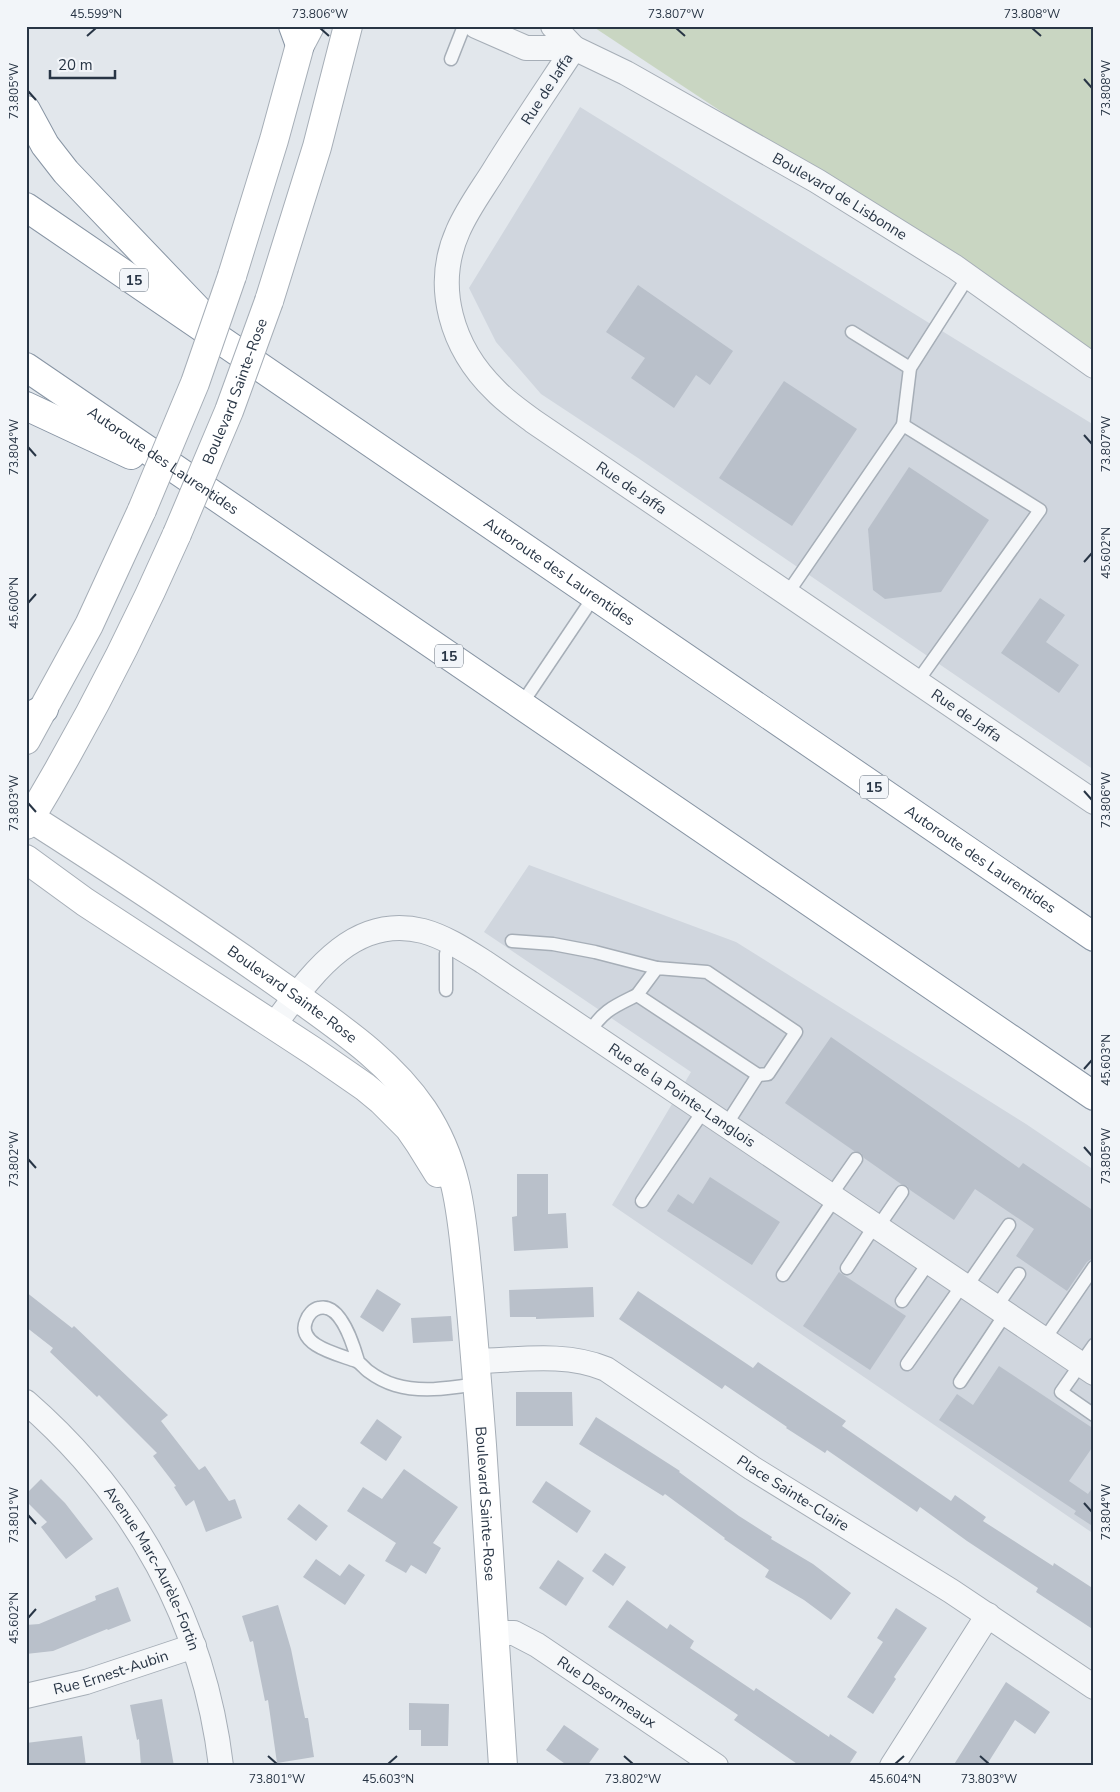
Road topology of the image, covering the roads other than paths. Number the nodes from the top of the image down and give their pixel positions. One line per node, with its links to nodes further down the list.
1 (348, 26): 26 (main road, Boulevard Sainte-Rose, bridge)
2 (464, 26): 7 (lane)
3 (476, 26): 6 (street, Boulevard de Lisbonne)
4 (553, 26): 6 (street, Boulevard de Lisbonne)
5 (301, 32): 23 (main road, bridge)
6 (574, 48): 10 (street, Boulevard de Lisbonne); 19 (street, Rue de Jaffa)
7 (451, 59)
8 (26, 110): 12 (main road)
9 (26, 207): 12 (main road, Autoroute des Laurentides / 15)
10 (968, 277): 13 (street, Boulevard de Lisbonne); 15 (lane)
11 (852, 332): 15 (lane)
12 (241, 354): 20 (main road, Autoroute des Laurentides / 15)
13 (1094, 366)
14 (26, 367): 18 (main road, Autoroute des Laurentides / 15)
15 (910, 368): 17 (lane)
16 (26, 406): 18 (main road)
17 (903, 425): 19 (lane); 21 (lane)
18 (207, 490): 22 (main road, Autoroute des Laurentides / 15)
19 (788, 594): 21 (street, Rue de Jaffa)
20 (595, 595): 22 (lane); 28 (main road, Autoroute des Laurentides / 15)
21 (917, 682): 25 (street, Rue de Jaffa)
22 (521, 705): 38 (main road, Autoroute des Laurentides / 15)
23 (35, 713): 24 (main road)
24 (26, 740)
25 (1094, 802)
26 (28, 819): 34 (main road, Boulevard Sainte-Rose)
27 (26, 859): 35 (main road, Boulevard Sainte-Rose)
28 (1094, 937)
29 (512, 941): 31 (lane)
30 (450, 942): 32 (lane); 34 (street, Rue de la Pointe-Langlois); 36 (street, Rue de la Pointe-Langlois)
31 (657, 968): 33 (lane); 37 (lane)
32 (446, 990)
33 (638, 994): 36 (lane); 37 (lane)
34 (296, 996): 35 (street, Rue de la Pointe-Langlois); 47 (main road, Boulevard Sainte-Rose)
35 (274, 1025): 47 (main road, Boulevard Sainte-Rose)
36 (589, 1033): 39 (street, Rue de la Pointe-Langlois)
37 (758, 1075): 40 (lane)
38 (1094, 1096)
39 (704, 1110): 40 (street, Rue de la Pointe-Langlois); 44 (lane)
40 (726, 1125): 43 (street, Rue de la Pointe-Langlois)
41 (856, 1159): 43 (lane)
42 (902, 1192): 46 (lane)
43 (833, 1196): 46 (street, Rue de la Pointe-Langlois); 52 (lane)
44 (642, 1201)
45 (1009, 1225): 53 (lane)
46 (876, 1226): 48 (street, Rue de la Pointe-Langlois); 50 (lane)
47 (464, 1242): 61 (main road, Boulevard Sainte-Rose)
48 (929, 1262): 53 (street, Rue de la Pointe-Langlois); 54 (lane)
49 (1094, 1267): 56 (lane)
50 (847, 1268)
51 (1019, 1274): 55 (lane)
52 (783, 1275)
53 (964, 1286): 55 (street, Rue de la Pointe-Langlois); 59 (lane)
54 (902, 1302)
55 (1001, 1310): 56 (street, Rue de la Pointe-Langlois); 62 (lane)
56 (1044, 1340): 60 (street, Rue de la Pointe-Langlois)
57 (1094, 1345): 60 (lane)
58 (358, 1362): 58 (lane); 61 (lane)
59 (907, 1364)
60 (1087, 1369): 64 (lane)
61 (477, 1373): 65 (street, Place Sainte-Claire); 66 (main road, Boulevard Sainte-Rose)
62 (960, 1382)
63 (26, 1402): 67 (street, Avenue Marc-Aurèle-Fortin)
64 (1094, 1415)
65 (988, 1615): 68 (street, Place Sainte-Claire); 73 (street)
66 (493, 1633): 71 (main road, Boulevard Sainte-Rose); 72 (street, Rue Desormeaux)
67 (194, 1646): 69 (street, Rue Ernest-Aubin); 70 (street, Avenue Marc-Aurèle-Fortin)
68 (1094, 1687)
69 (26, 1696)
70 (221, 1766)
71 (503, 1766)
72 (716, 1766)
73 (892, 1766)

